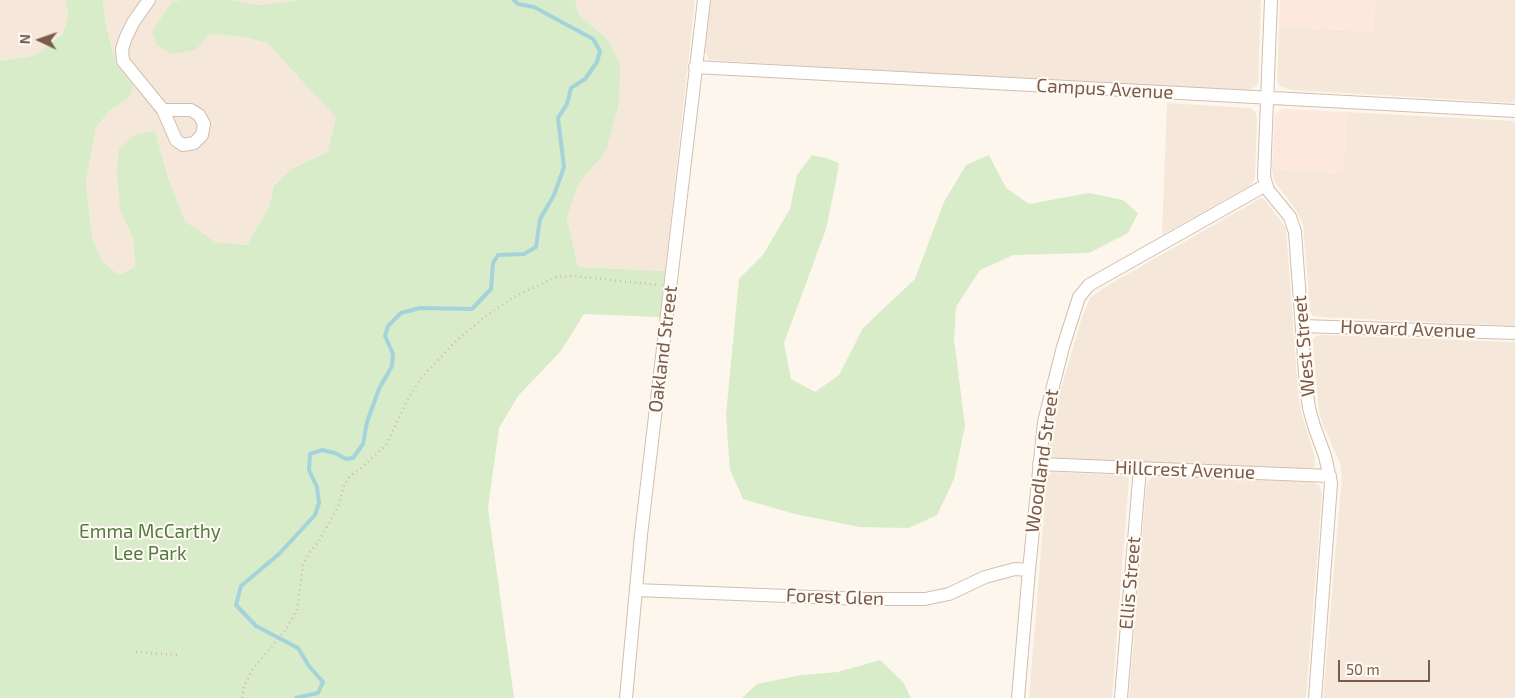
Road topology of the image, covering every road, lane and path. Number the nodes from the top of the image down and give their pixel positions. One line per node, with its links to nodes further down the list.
1 (149, 0): 6 (street)
2 (704, 0): 4 (street, Oakland Street)
3 (1271, 0): 5 (street)
4 (695, 67): 5 (street, Campus Avenue); 16 (street, Oakland Street)
5 (1267, 98): 7 (street, Campus Avenue); 8 (street)
6 (163, 110)
7 (1515, 111)
8 (1266, 185): 10 (street, West Street); 12 (street, Woodland Street)
9 (659, 286): 19 (path)
10 (1302, 326): 11 (street, Howard Avenue); 14 (street, West Street)
11 (1515, 332)
12 (1039, 464): 13 (street, Hillcrest Avenue); 15 (street, Woodland Street)
13 (1140, 468): 14 (street, Hillcrest Avenue); 22 (street, Ellis Street)
14 (1330, 476): 23 (street, West Street)
15 (1028, 570): 16 (street, Forest Glen); 21 (street, Woodland Street)
16 (636, 590): 20 (street, Oakland Street)
17 (136, 652): 18 (path)
18 (178, 654)
19 (242, 698)
20 (626, 698)
21 (1018, 698)
22 (1121, 698)
23 (1315, 698)

